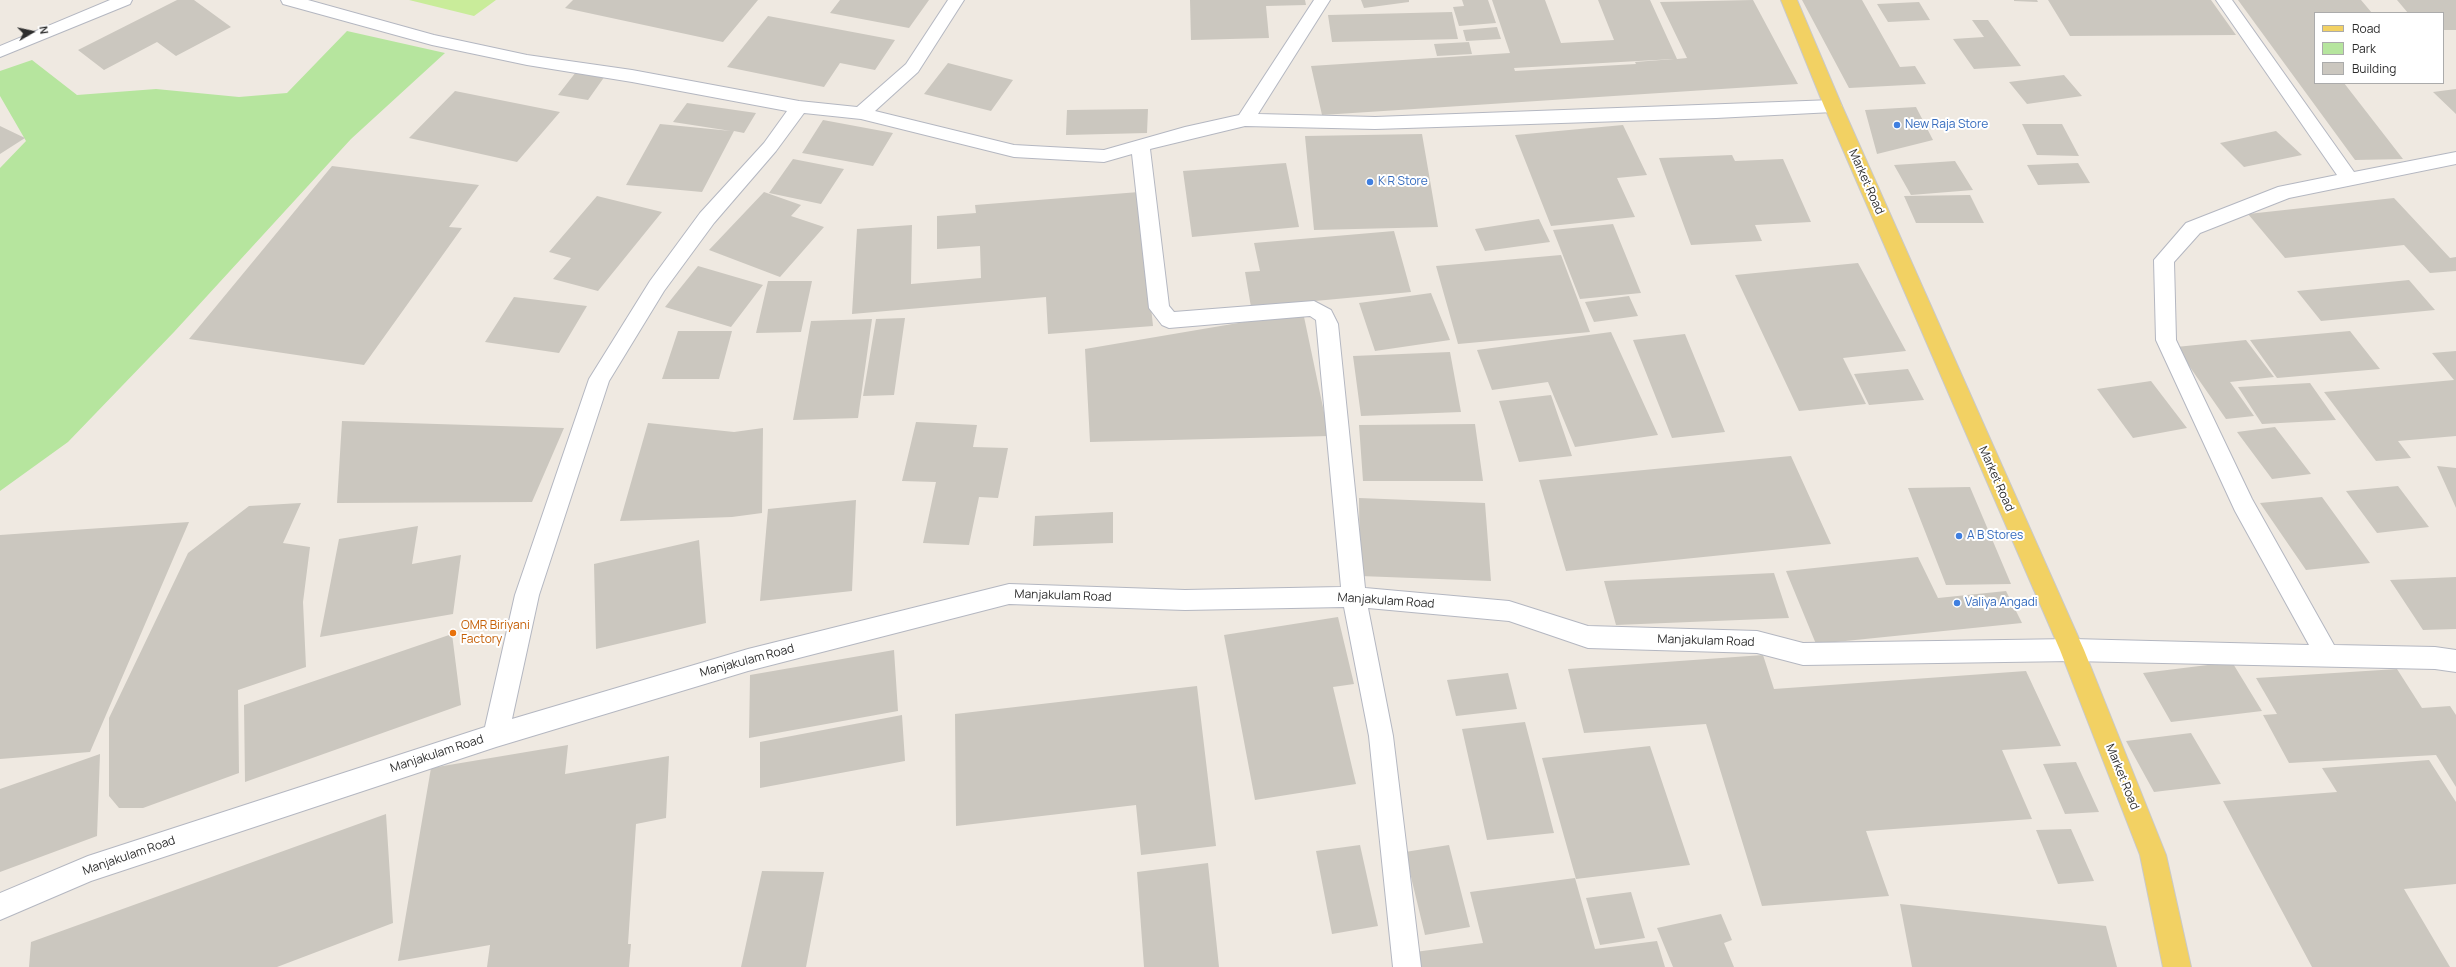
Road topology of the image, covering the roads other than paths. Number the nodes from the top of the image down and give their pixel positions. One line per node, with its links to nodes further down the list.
1 (124, 0): 7 (street)
2 (288, 0): 9 (street)
3 (956, 0): 10 (street)
4 (1322, 0): 11 (street)
5 (1789, 0): 8 (main road, Market Road)
6 (2224, 0): 14 (street)
7 (0, 52)
8 (1833, 106): 11 (street); 16 (main road, Market Road)
9 (799, 107): 10 (street); 19 (street)
10 (861, 113): 12 (street)
11 (1245, 120): 12 (street)
12 (1140, 145): 15 (street)
13 (2456, 158): 14 (street)
14 (2349, 179): 17 (street)
15 (1354, 598): 16 (street, Manjakulam Road); 19 (street, Manjakulam Road); 21 (street)
16 (2072, 650): 17 (street, Manjakulam Road); 22 (main road, Market Road)
17 (2328, 657): 18 (street, Manjakulam Road)
18 (2456, 661)
19 (496, 735): 20 (street, Manjakulam Road)
20 (0, 907)
21 (1407, 967)
22 (2177, 967)

